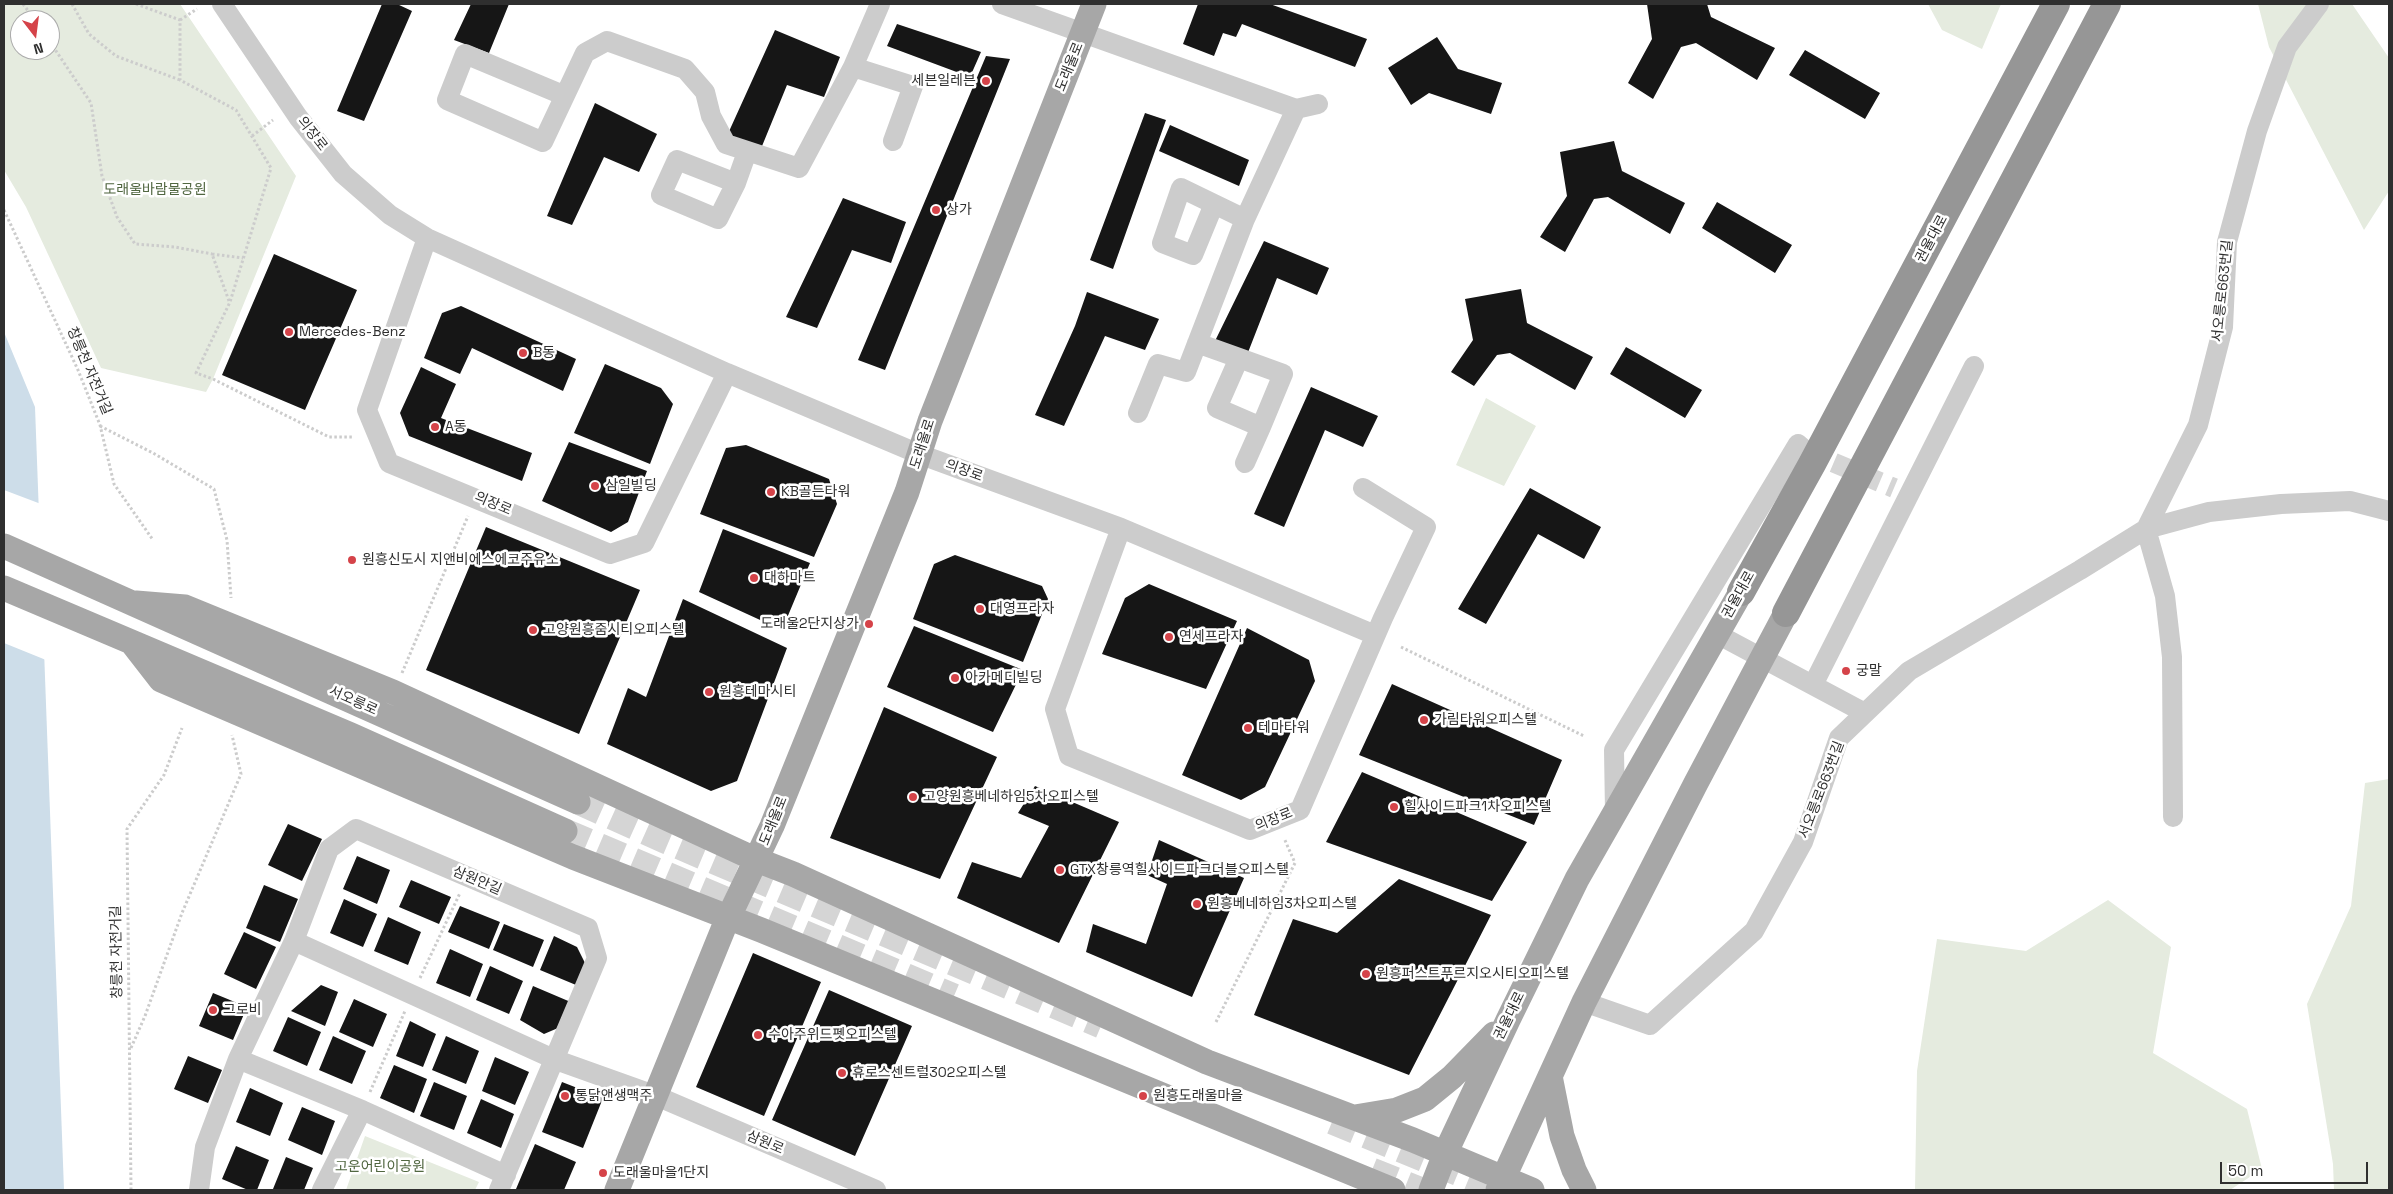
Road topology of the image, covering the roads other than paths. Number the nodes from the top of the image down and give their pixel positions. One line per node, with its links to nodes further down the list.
1 (222, 4): 18 (street, 의장로)
2 (880, 4): 9 (street)
3 (1002, 4): 8 (street)
4 (1094, 4): 8 (main road, 도래울로)
5 (2056, 4): 34 (highway, 권율대로)
6 (2107, 4): 36 (highway)
7 (2319, 4): 31 (street, 서오릉로663번길)
8 (1084, 31): 12 (street); 26 (main road, 도래울로)
9 (853, 67): 13 (street); 14 (street)
10 (563, 95): 10 (street); 14 (street)
11 (1318, 104): 12 (street)
12 (1296, 109): 17 (street)
13 (893, 141)
14 (747, 152): 15 (street)
15 (736, 183)
16 (1214, 204): 17 (street)
17 (1245, 219): 19 (street)
18 (427, 238): 22 (street, 의장로); 22 (street, 의장로)
19 (1197, 343): 20 (street); 23 (street)
20 (1239, 358): 24 (street); 24 (street)
21 (1974, 366): 41 (street)
22 (726, 373): 26 (street, 의장로)
23 (1138, 413)
24 (1261, 427): 27 (street)
25 (1806, 450): 44 (street)
26 (919, 454): 30 (street, 의장로); 47 (main road, 도래울로)
27 (1244, 462)
28 (1363, 488): 38 (street)
29 (2389, 511): 31 (street, 서오릉로663번길)
30 (1121, 528): 38 (street, 의장로); 38 (street, 의장로)
31 (2146, 529): 42 (street, 서오릉로663번길); 45 (street)
32 (4, 546): 35 (main road, 서오릉로)
33 (4, 588): 39 (main road)
34 (1741, 592): 37 (main road, 권율대로)
35 (132, 602): 43 (main road, 서오릉로); 47 (main road)
36 (1786, 613): 40 (main road)
37 (1717, 634): 40 (street); 44 (main road, 권율대로)
38 (1375, 635)
39 (129, 642): 46 (main road); 48 (main road)
40 (1762, 658): 41 (street); 50 (main road)
41 (1813, 685): 42 (street)
42 (1865, 713): 50 (street, 서오릉로663번길)
43 (578, 802)
44 (1615, 812): 51 (main road, 권율대로)
45 (2173, 817)
46 (565, 831)
47 (757, 860): 48 (main road, 도래울로); 57 (main road)
48 (730, 919): 55 (main road); 59 (main road)
49 (294, 940): 52 (street, 삼원안길); 53 (street); 53 (street, 삼원안길)
50 (1584, 1002): 54 (main road)
51 (1508, 1020): 57 (main road); 58 (main road, 권율대로)
52 (238, 1059): 56 (street, 삼원안길); 62 (street, 삼원안길)
53 (556, 1060): 55 (street); 60 (street, 삼원안길)
54 (1550, 1076): 61 (main road); 70 (main road)
55 (654, 1095): 64 (main road); 65 (street, 삼원로)
56 (362, 1110): 60 (street, 삼원안길); 63 (street)
57 (1350, 1117): 58 (main road)
58 (1445, 1154): 61 (main road); 68 (main road, 권율대로)
59 (1339, 1168): 66 (main road); 67 (main road)
60 (503, 1183)
61 (1501, 1184): 69 (main road)
62 (199, 1190)
63 (322, 1190)
64 (617, 1190)
65 (876, 1190)
66 (1358, 1190)
67 (1392, 1190)
68 (1431, 1190)
69 (1532, 1190)
70 (1584, 1190)

